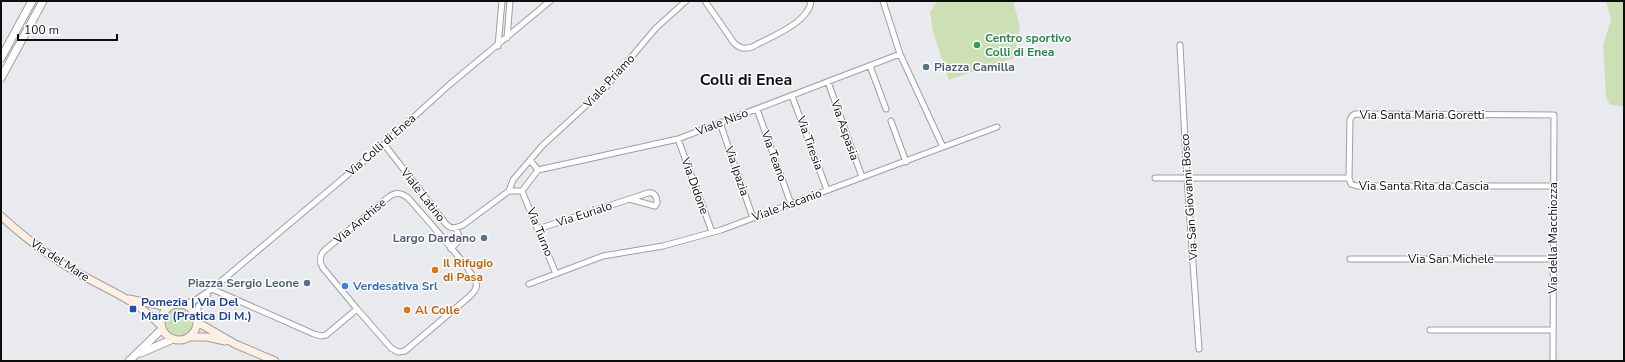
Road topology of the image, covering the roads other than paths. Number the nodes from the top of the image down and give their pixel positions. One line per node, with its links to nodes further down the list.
1 (32, 1): 14 (street)
2 (43, 1): 16 (street)
3 (502, 1): 12 (street)
4 (510, 1): 10 (street)
5 (550, 1): 10 (street, Via Colli di Enea)
6 (686, 1): 28 (street, Viale Priamo)
7 (705, 1): 8 (street)
8 (811, 1)
9 (883, 1): 13 (street)
10 (507, 38): 12 (street, Via Colli di Enea)
11 (1180, 45): 33 (street, Via San Giovanni Bosco)
12 (498, 46): 26 (street, Via Colli di Enea)
13 (900, 54): 15 (street, Viale Niso); 27 (street)
14 (1, 58)
15 (870, 66): 17 (street, Viale Niso); 20 (street)
16 (1, 78)
17 (828, 82): 18 (street, Viale Niso); 31 (street, Via Aspasia)
18 (792, 96): 19 (street, Viale Niso); 36 (street, Via Tiresia)
19 (757, 109): 23 (street, Viale Niso); 40 (street, Via Teano)
20 (886, 109)
21 (1554, 115): 34 (street, Via Santa Maria Goretti); 35 (street, Via della Macchiozza)
22 (891, 121): 29 (street)
23 (720, 123): 25 (street, Viale Niso); 42 (street, Via Ipazia)
24 (997, 127): 27 (street, Viale Ascanio)
25 (678, 139): 30 (street, Viale Niso); 45 (street, Via Didone)
26 (384, 144): 43 (street, Viale Latino); 51 (street, Via Colli di Enea)
27 (943, 147): 29 (street, Viale Ascanio)
28 (530, 160): 30 (street); 37 (street, Viale Priamo)
29 (906, 162): 31 (street, Viale Ascanio)
30 (538, 170): 38 (street)
31 (862, 177): 36 (street, Viale Ascanio)
32 (1155, 178): 33 (street, Via Santa Rita da Cascia)
33 (1187, 178): 34 (street, Via Santa Rita da Cascia); 63 (street, Via San Giovanni Bosco)
34 (1349, 178): 35 (street, Via Santa Rita da Cascia)
35 (1554, 186): 48 (street, Via della Macchiozza)
36 (827, 190): 40 (street, Viale Ascanio)
37 (509, 191): 38 (street); 43 (street, Viale Latino)
38 (522, 191): 44 (street, Via Turno)
39 (629, 199): 39 (street, Via Eurialo); 44 (street, Via Eurialo)
40 (791, 204): 42 (street, Viale Ascanio)
41 (1, 216): 52 (main road, Via del Mare)
42 (754, 218): 45 (street, Viale Ascanio)
43 (456, 228): 46 (street)
44 (538, 229): 49 (street, Via Turno)
45 (712, 232): 49 (street, Viale Ascanio)
46 (451, 249): 55 (street, Via Anchise); 55 (street, Via Anchise)
47 (1350, 259): 48 (street, Via San Michele)
48 (1553, 259): 59 (street, Via della Macchiozza)
49 (556, 274): 50 (street, Viale Ascanio)
50 (529, 284)
51 (212, 289): 53 (street, Via Colli di Enea); 55 (street); 56 (street, Via Colli di Enea)
52 (125, 297): 54 (main road, Via del Mare); 57 (main road, Via del Mare)
53 (183, 304): 54 (main road); 56 (main road)
54 (168, 307): 57 (main road)
55 (357, 309)
56 (197, 320): 60 (main road); 62 (main road)
57 (161, 327): 61 (main road); 64 (street)
58 (1430, 330): 59 (street)
59 (1553, 330): 66 (street, Via della Macchiozza)
60 (189, 337): 61 (main road); 62 (main road)
61 (173, 339): 64 (street)
62 (235, 344): 65 (main road)
63 (1199, 349)
64 (131, 359)
65 (275, 361)
66 (1553, 361)

